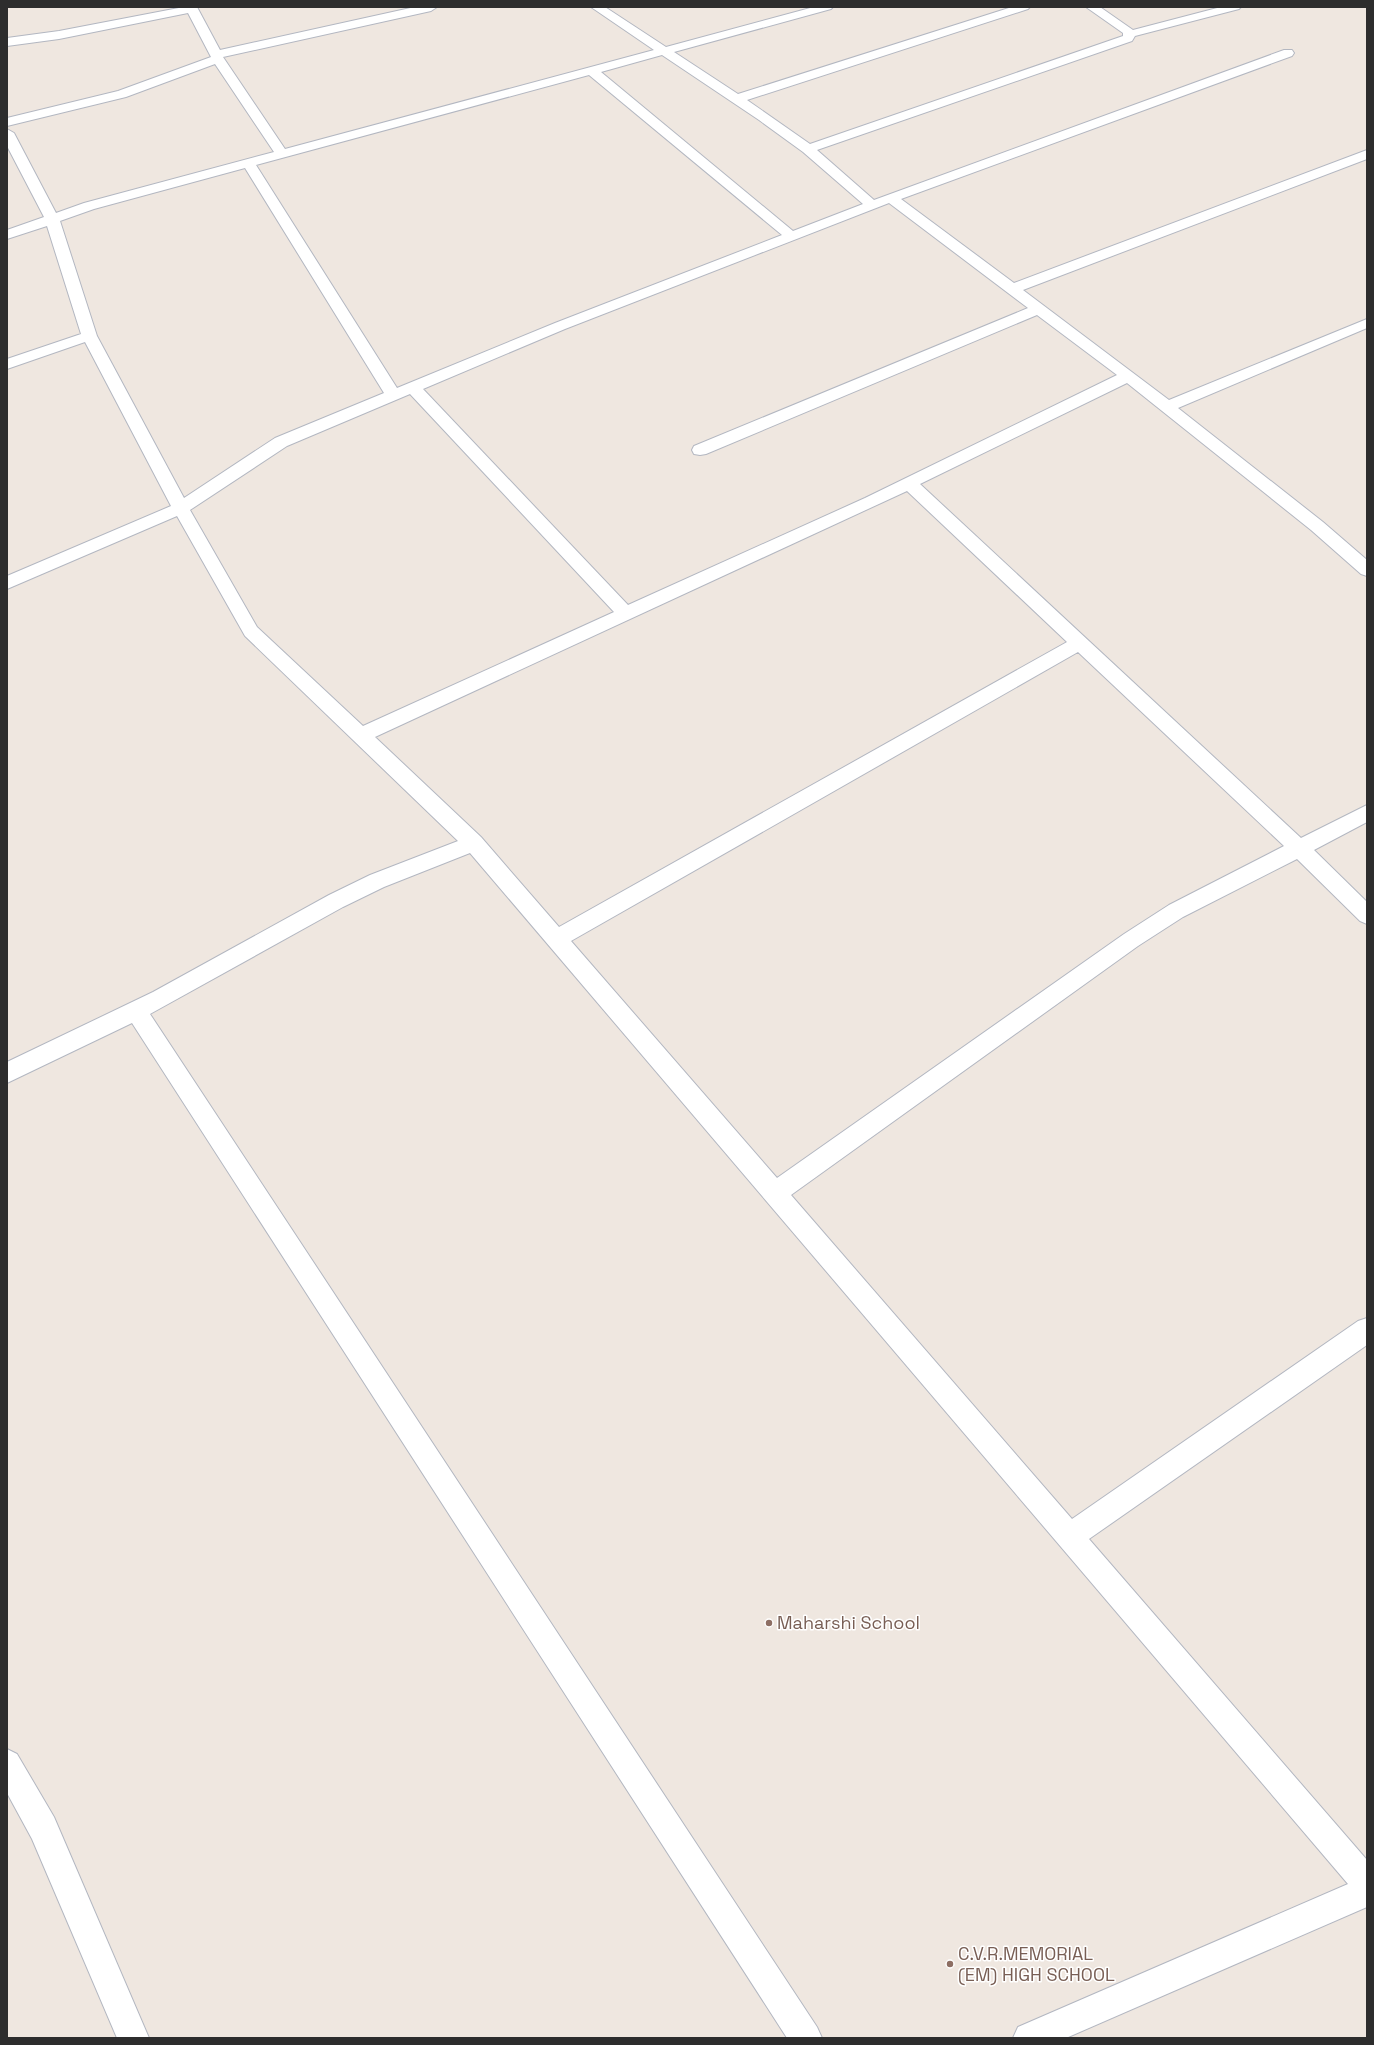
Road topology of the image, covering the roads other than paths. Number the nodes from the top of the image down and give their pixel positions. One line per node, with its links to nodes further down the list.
1 (431, 7): 12 (street)
2 (598, 7): 10 (street)
3 (827, 7): 10 (street)
4 (1024, 7): 14 (street)
5 (1092, 7): 8 (street)
6 (1235, 7): 8 (street)
7 (191, 8): 9 (street); 12 (street)
8 (1130, 34): 17 (street)
9 (7, 42)
10 (664, 50): 13 (street); 14 (street)
11 (1288, 53): 21 (street)
12 (217, 57): 15 (street); 18 (street)
13 (591, 70): 18 (street); 25 (street)
14 (737, 99): 17 (street)
15 (7, 122)
16 (7, 133): 23 (street)
17 (808, 149): 22 (street)
18 (282, 154): 20 (street)
19 (1367, 154): 26 (street)
20 (248, 163): 23 (street); 33 (street)
21 (890, 198): 22 (street); 26 (street)
22 (872, 205): 25 (street)
23 (52, 219): 24 (street); 29 (street)
24 (7, 235)
25 (791, 236): 32 (street)
26 (1012, 289): 27 (street)
27 (1039, 309): 31 (street); 35 (street)
28 (1367, 323): 34 (street)
29 (89, 336): 30 (street); 37 (street)
30 (7, 364)
31 (1128, 376): 34 (street); 36 (street)
32 (412, 387): 33 (street); 40 (street)
33 (393, 396): 37 (street)
34 (1167, 407): 38 (street)
35 (700, 450)
36 (909, 483): 40 (street); 41 (street)
37 (181, 508): 39 (street); 42 (street)
38 (1367, 570)
39 (7, 584)
40 (626, 614): 42 (street)
41 (1080, 643): 45 (street); 47 (street)
42 (361, 735): 44 (street)
43 (1367, 813): 45 (street)
44 (474, 843): 47 (street); 48 (street)
45 (1299, 848): 46 (street); 50 (street)
46 (1367, 915)
47 (556, 939): 50 (street)
48 (136, 1011): 49 (street); 57 (street)
49 (7, 1074)
50 (775, 1194): 52 (street)
51 (1367, 1330): 52 (street)
52 (1070, 1536): 54 (street)
53 (7, 1764): 56 (street)
54 (1367, 1883)
55 (1367, 1891): 58 (street)
56 (133, 2038)
57 (806, 2038)
58 (1029, 2038)

